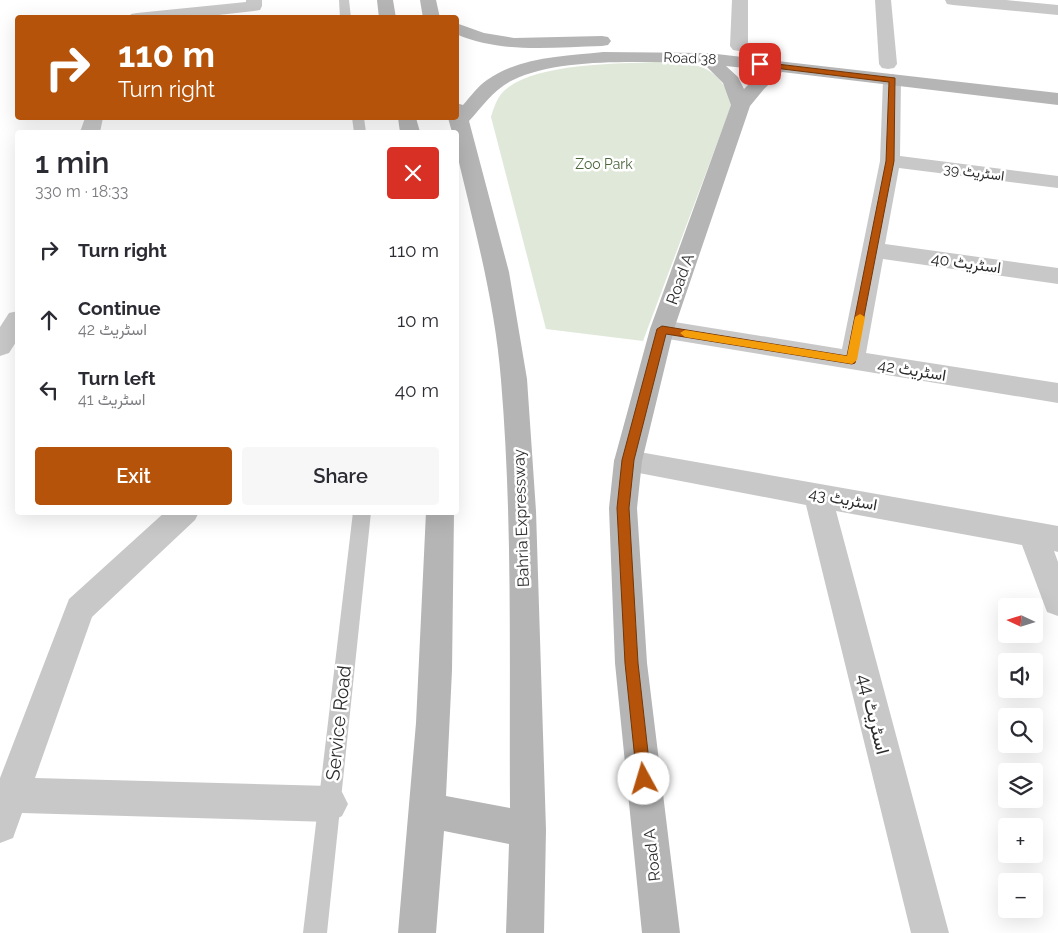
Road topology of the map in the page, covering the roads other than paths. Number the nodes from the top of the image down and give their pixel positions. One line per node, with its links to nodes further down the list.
1 (344, 0): 10 (lane)
2 (385, 0): 11 (main road)
3 (428, 0): 12 (main road)
4 (740, 0): 14 (street)
5 (883, 0): 17 (street)
6 (953, 0): 8 (street)
7 (254, 3): 9 (street)
8 (1058, 10)
9 (160, 15)
10 (346, 15)
11 (388, 15)
12 (431, 15)
13 (459, 29): 14 (main road, Road 38)
14 (739, 46): 17 (main road, Road 38)
15 (708, 58): 16 (main road, Road 38); 20 (main road); 21 (main road, Road 38)
16 (778, 66): 17 (main road, Road 38); 20 (main road, Road A)
17 (890, 72): 18 (main road, Road 38); 19 (main road, Road 38); 23 (street)
18 (1058, 83)
19 (1058, 99)
20 (741, 105): 28 (main road, Road A)
21 (459, 114)
22 (459, 119): 42 (main road, Bahria Expressway)
23 (890, 161): 24 (street, اسٹریٹ 39); 25 (street)
24 (1058, 182)
25 (873, 250): 26 (street, اسٹریٹ 40); 30 (street)
26 (1058, 276)
27 (15, 324): 29 (street)
28 (662, 329): 30 (street, اسٹریٹ 42); 32 (main road, Road A)
29 (0, 347)
30 (852, 360): 31 (street, اسٹریٹ 42)
31 (1058, 394)
32 (628, 460): 33 (street, اسٹریٹ 43); 46 (main road, Road A)
33 (818, 495): 37 (street, اسٹریٹ 43); 47 (street, اسٹریٹ 44)
34 (182, 515): 40 (street)
35 (362, 515): 39 (lane, Service Road)
36 (440, 515): 41 (main road)
37 (1046, 536): 38 (street)
38 (1058, 602)
39 (330, 804): 40 (street); 43 (lane, Service Road)
40 (6, 810)
41 (428, 810): 42 (main road); 44 (main road)
42 (528, 830): 45 (main road, Bahria Expressway)
43 (315, 933)
44 (417, 933)
45 (525, 933)
46 (661, 933)
47 (930, 933)

